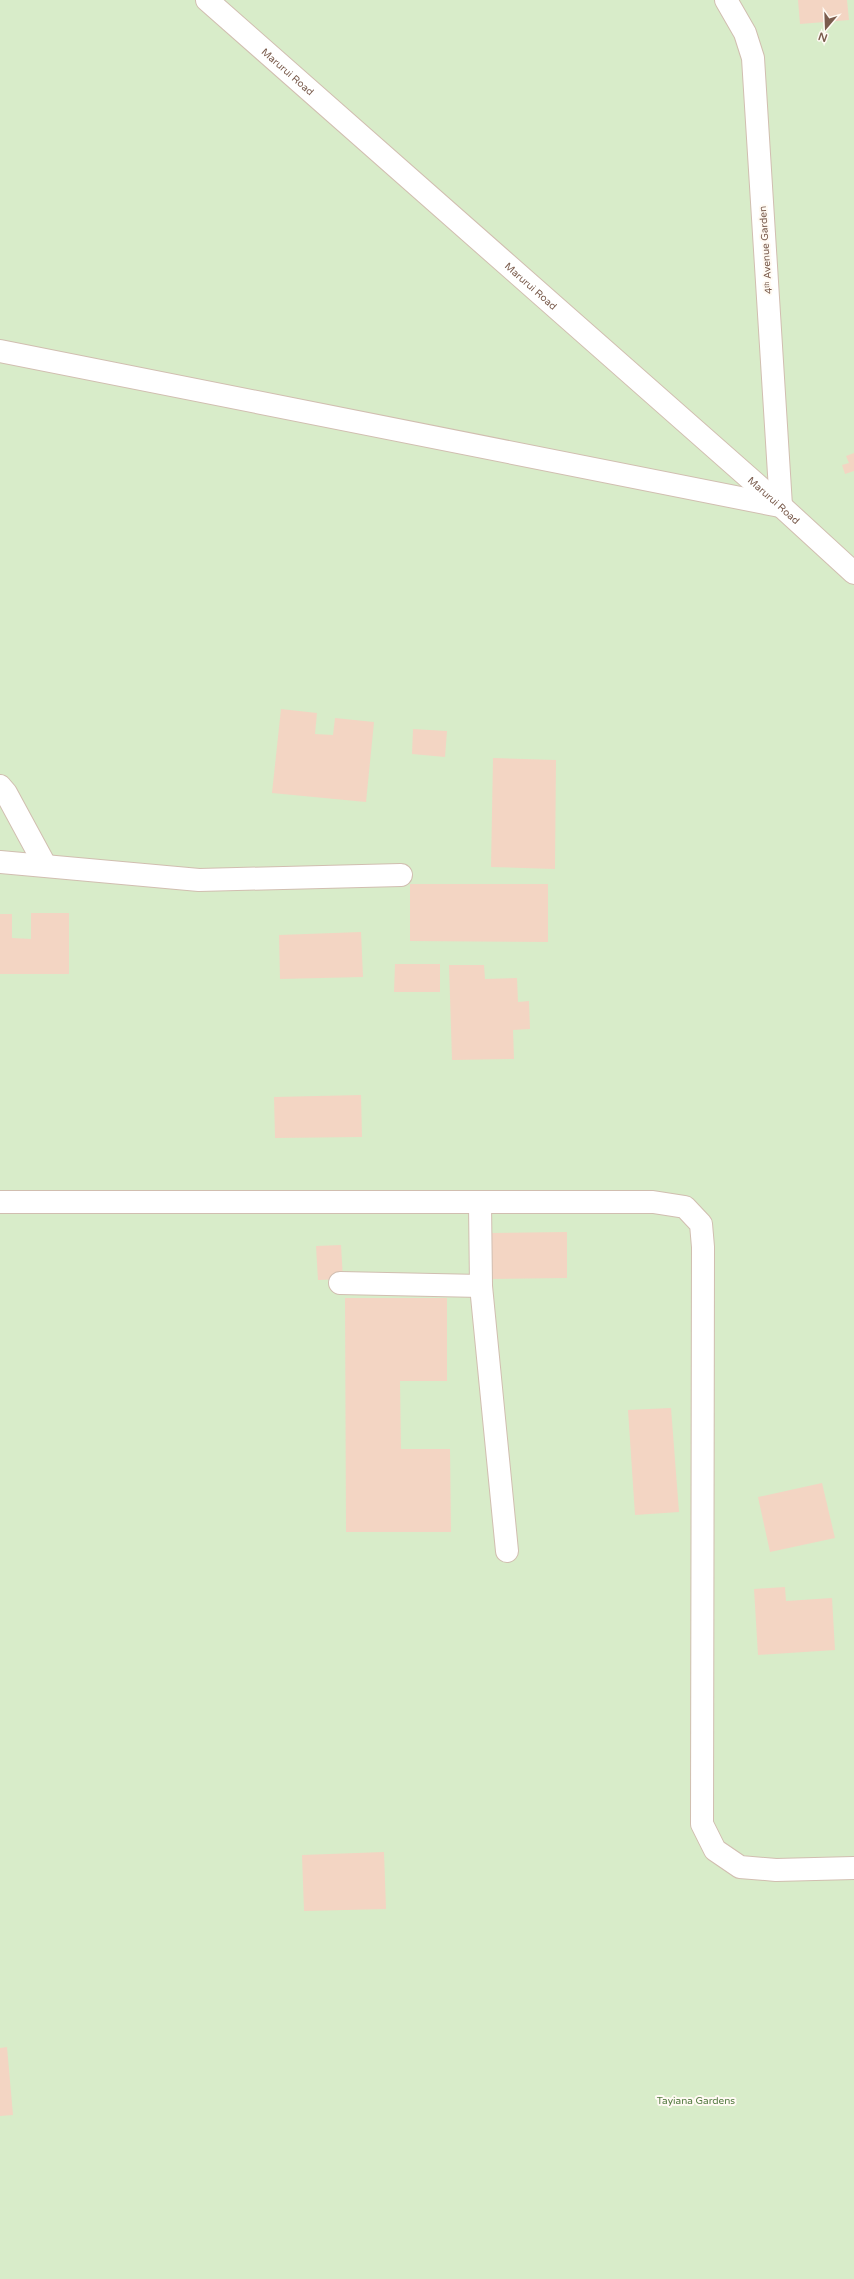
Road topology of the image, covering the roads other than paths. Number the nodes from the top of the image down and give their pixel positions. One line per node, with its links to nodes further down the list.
1 (207, 0): 4 (street, Marurui Road)
2 (728, 1): 4 (street, 4ᵗʰ Avenue Garden)
3 (0, 351): 4 (street)
4 (781, 506): 5 (street, Marurui Road)
5 (854, 573)
6 (0, 786): 8 (street)
7 (0, 862): 8 (street)
8 (45, 865): 9 (street)
9 (401, 876)
10 (0, 1202): 11 (street)
11 (480, 1204): 13 (street); 15 (street)
12 (340, 1283): 13 (street)
13 (480, 1286): 14 (street)
14 (507, 1551)
15 (854, 1868)

